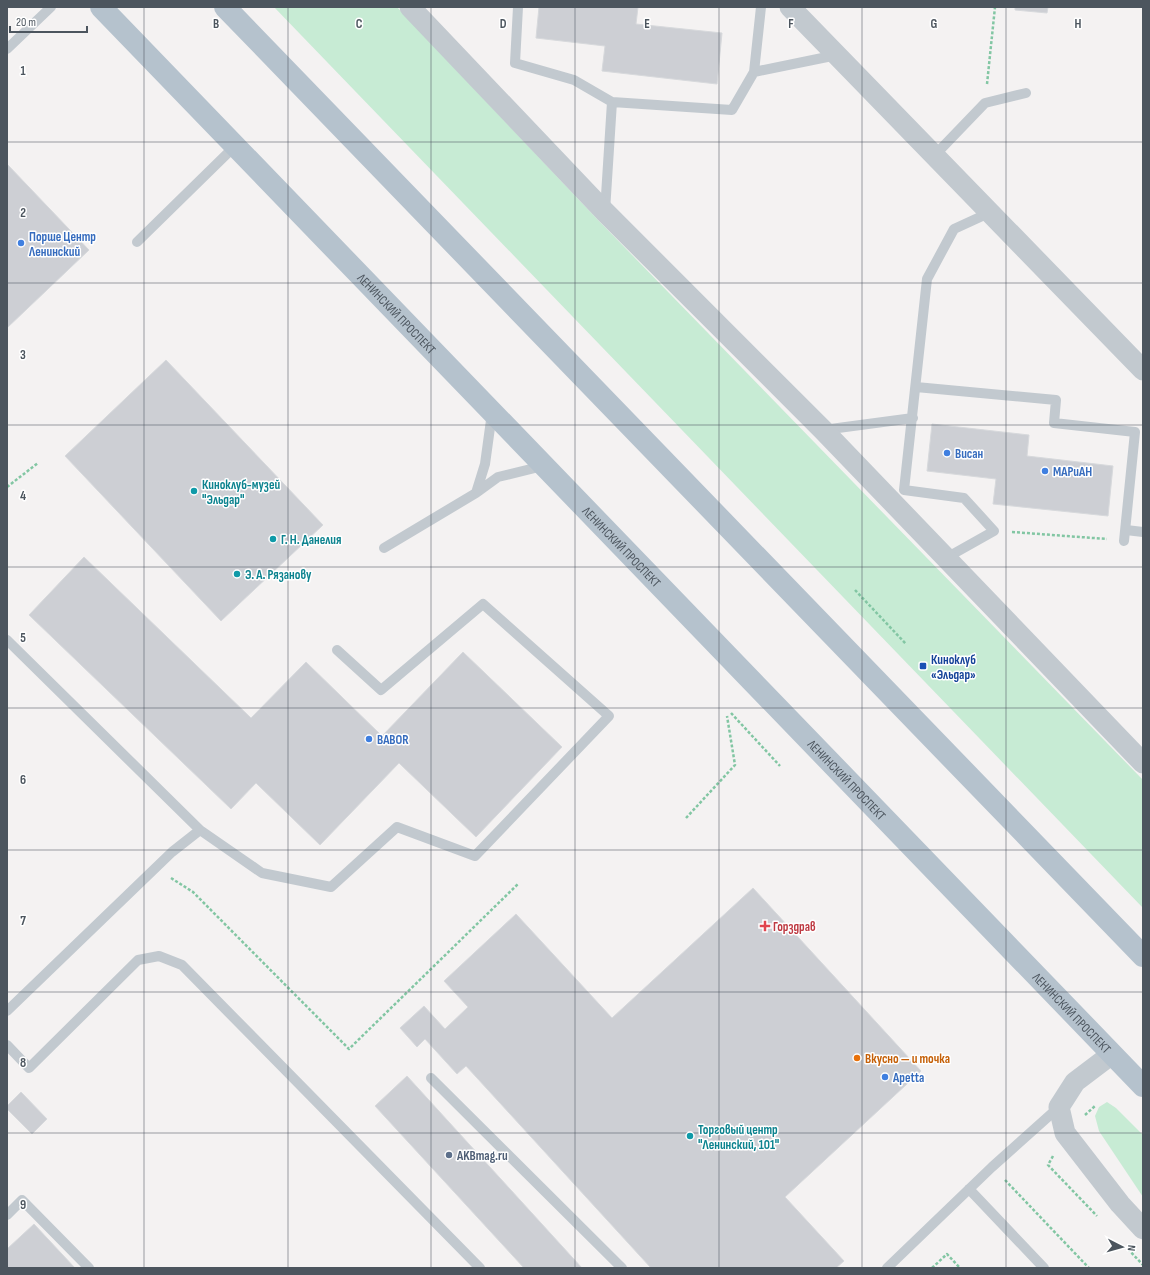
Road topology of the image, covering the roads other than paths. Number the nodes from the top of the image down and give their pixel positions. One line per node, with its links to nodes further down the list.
1 (51, 7): 8 (lane)
2 (101, 7): 13 (main road, ЛЕНИНСКИЙ ПРОСПЕКТ)
3 (225, 7): 34 (main road)
4 (410, 7): 15 (street)
5 (518, 7): 12 (lane)
6 (761, 7): 10 (lane)
7 (790, 7): 9 (street)
8 (7, 49)
9 (837, 55): 10 (lane); 14 (street)
10 (754, 72): 12 (lane)
11 (1026, 93): 14 (lane)
12 (612, 102): 15 (lane)
13 (234, 147): 17 (lane); 20 (main road, ЛЕНИНСКИЙ ПРОСПЕКТ)
14 (935, 155): 16 (street)
15 (605, 212): 22 (street)
16 (991, 212): 18 (street); 19 (lane)
17 (137, 242)
18 (1143, 370)
19 (916, 387): 21 (lane); 25 (lane)
20 (492, 413): 23 (main road, ЛЕНИНСКИЙ ПРОСПЕКТ); 24 (lane)
21 (912, 418): 22 (lane); 29 (lane)
22 (823, 430): 29 (street)
23 (543, 466): 24 (lane); 37 (main road, ЛЕНИНСКИЙ ПРОСПЕКТ)
24 (476, 493): 28 (lane)
25 (1126, 530): 26 (lane); 27 (lane)
26 (1143, 532)
27 (1124, 540)
28 (384, 548)
29 (946, 558): 32 (street)
30 (7, 640): 33 (lane)
31 (337, 650): 33 (lane)
32 (1143, 763)
33 (200, 830): 35 (lane)
34 (1143, 956)
35 (7, 1011)
36 (7, 1045): 45 (lane)
37 (1112, 1054): 39 (main road, ЛЕНИНСКИЙ ПРОСПЕКТ); 40 (street)
38 (432, 1078): 46 (lane)
39 (1143, 1086)
40 (1059, 1107): 41 (lane); 43 (street)
41 (969, 1189): 47 (lane); 48 (lane)
42 (7, 1215): 44 (lane)
43 (1143, 1229)
44 (88, 1268)
45 (480, 1268)
46 (622, 1268)
47 (887, 1268)
48 (1044, 1268)

